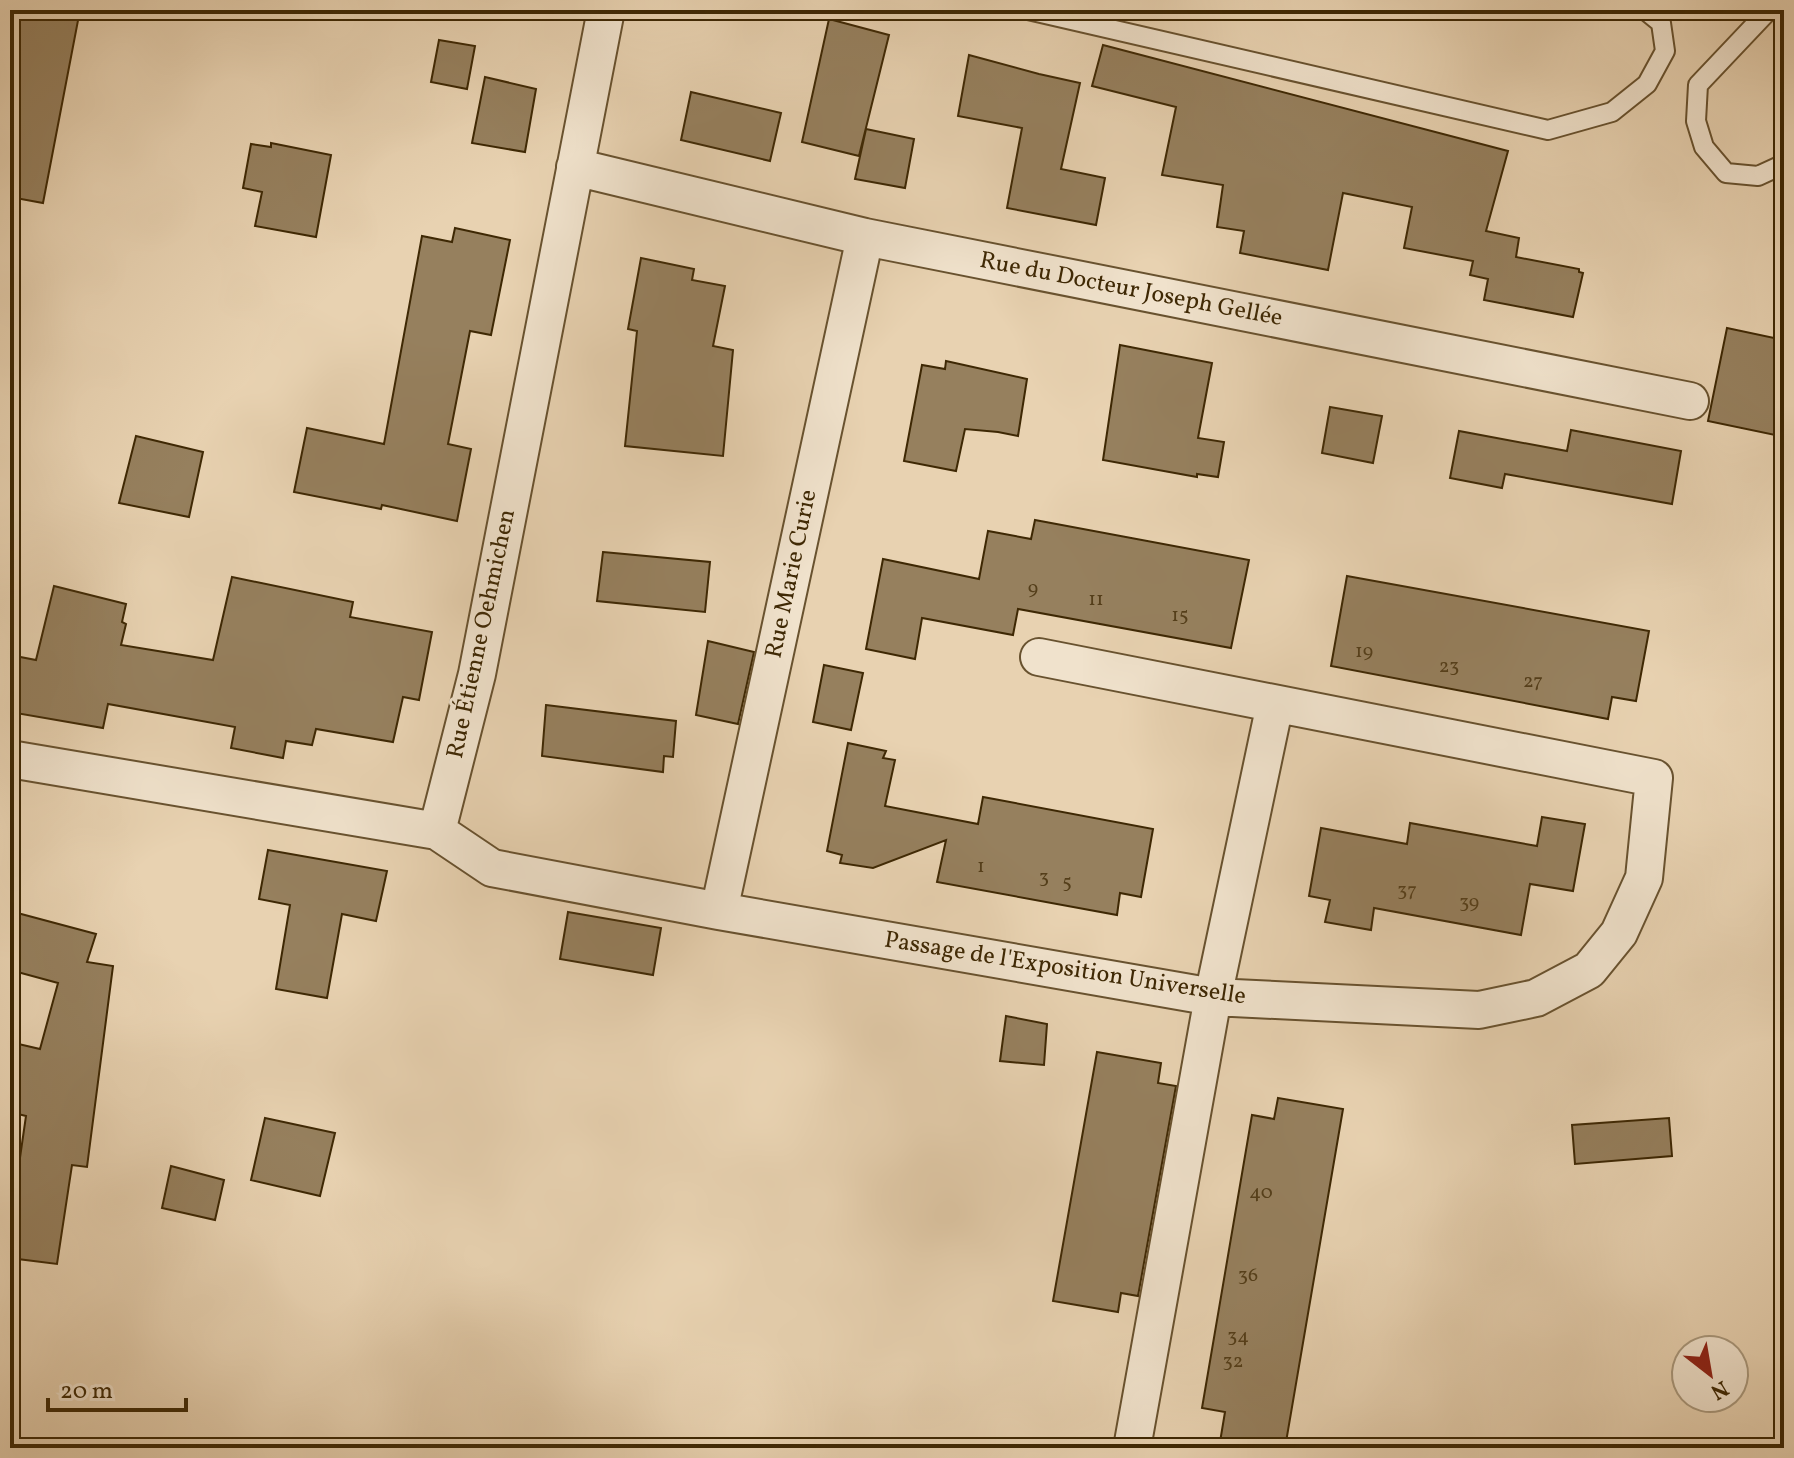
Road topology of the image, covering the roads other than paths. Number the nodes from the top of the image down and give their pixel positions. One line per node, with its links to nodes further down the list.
1 (606, 10): 6 (street, Rue Étienne Oehmichen)
2 (1028, 10): 3 (lane)
3 (1645, 10)
4 (1769, 10): 5 (lane)
5 (1784, 164)
6 (575, 167): 7 (street, Rue du Docteur Joseph Gellée); 12 (street, Rue Étienne Oehmichen)
7 (865, 237): 8 (street, Rue du Docteur Joseph Gellée); 13 (street, Rue Marie Curie)
8 (1690, 401)
9 (1039, 657): 10 (street)
10 (1275, 704): 14 (street); 14 (street, Passage de l'Exposition Universelle)
11 (10, 759): 12 (street)
12 (437, 831): 13 (street, Passage de l'Exposition Universelle)
13 (719, 911): 14 (street, Passage de l'Exposition Universelle)
14 (1213, 997): 15 (street)
15 (1132, 1448)

